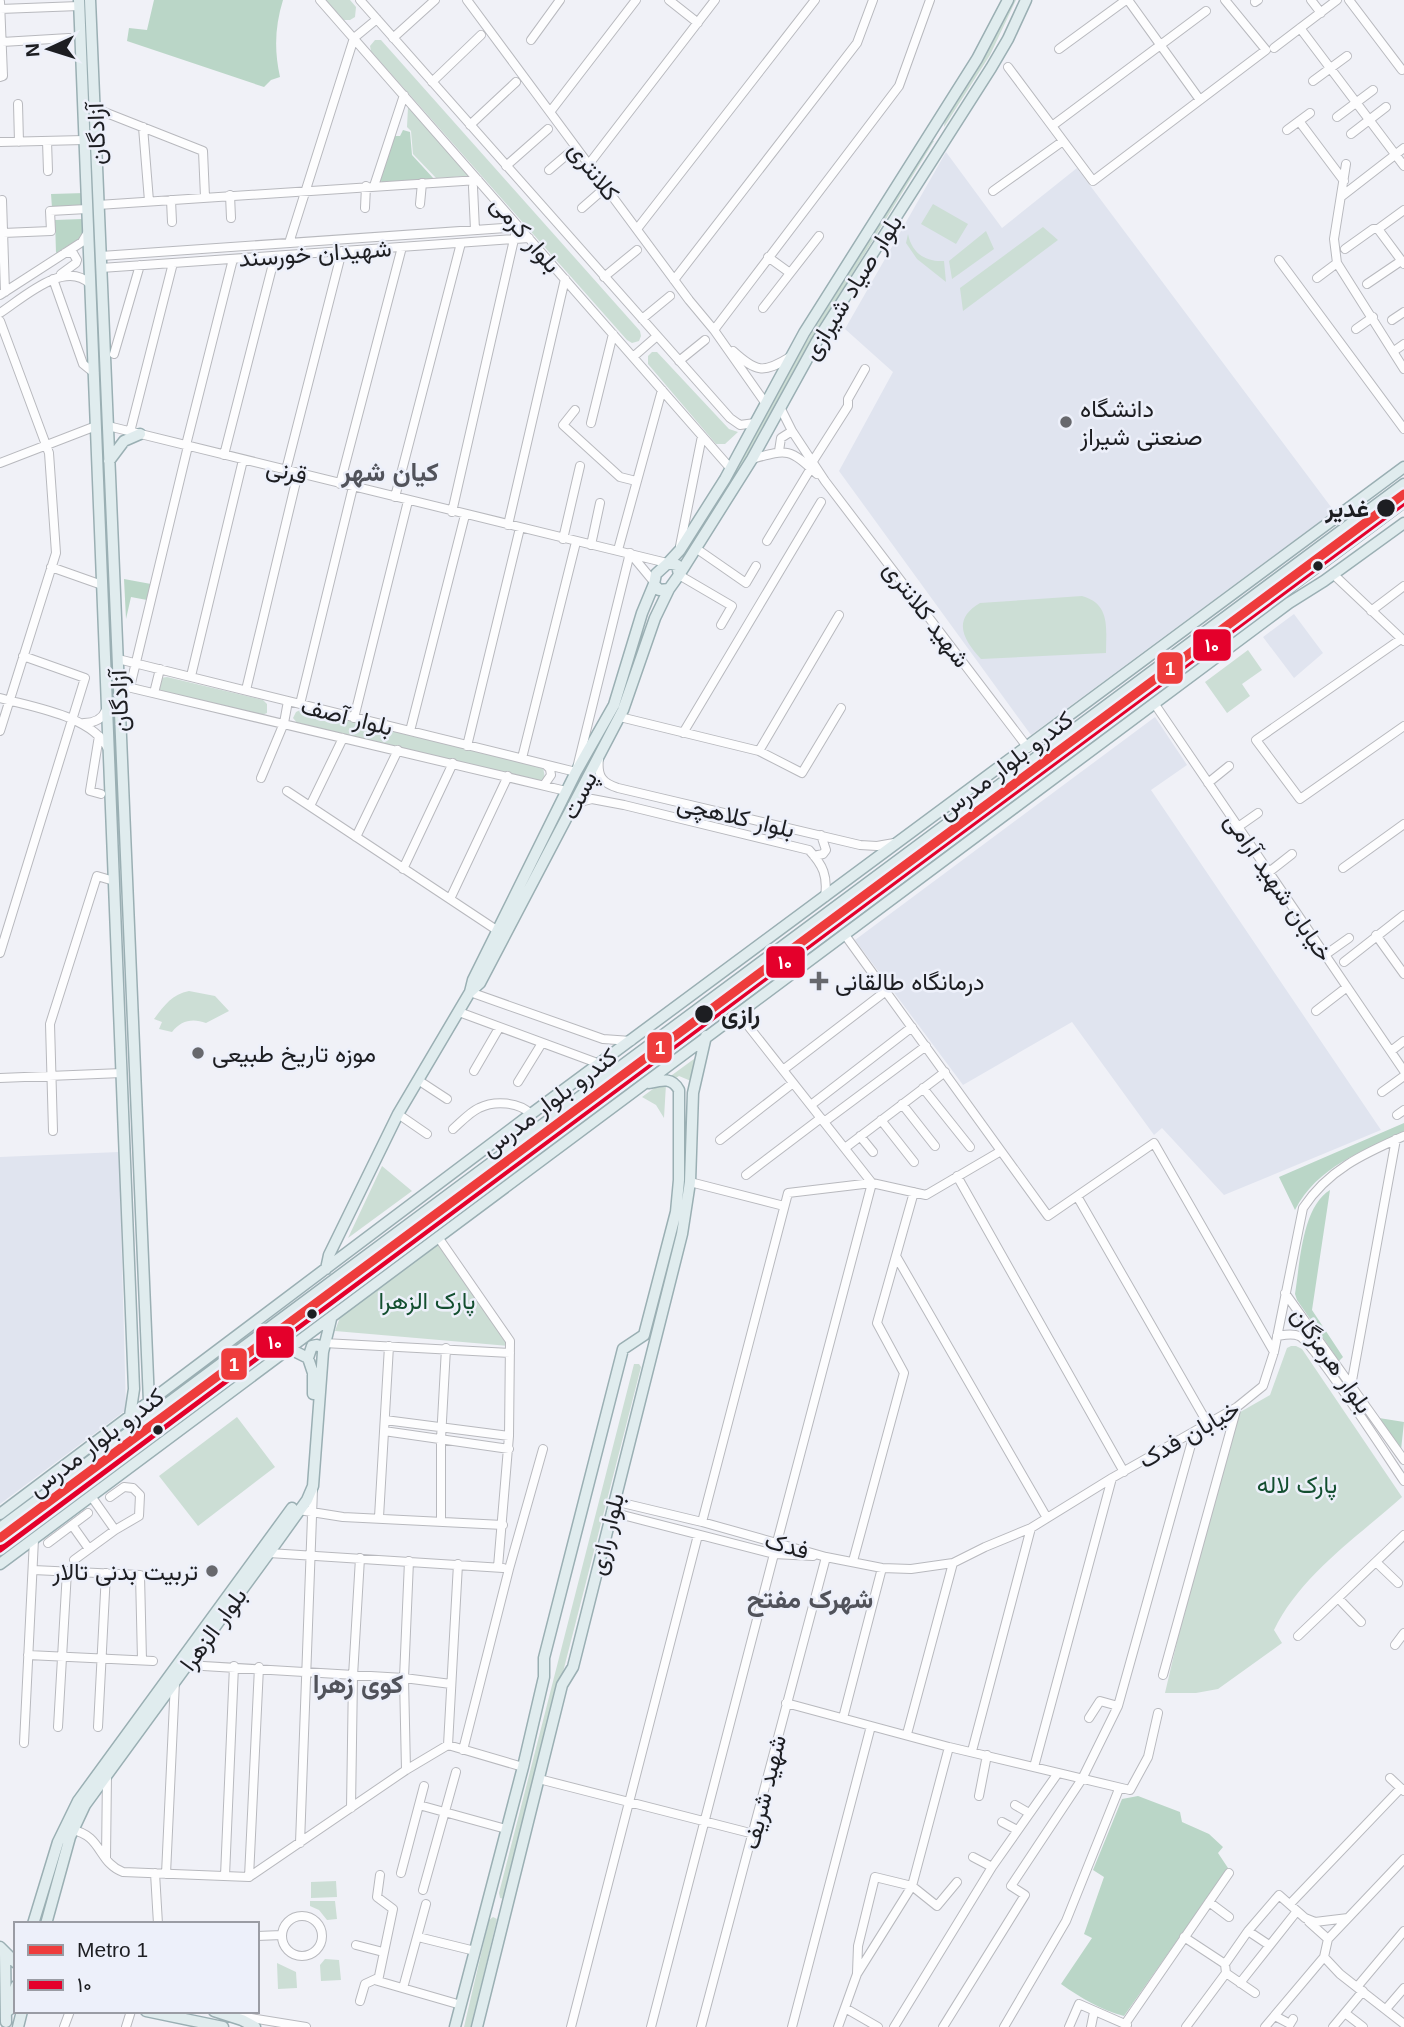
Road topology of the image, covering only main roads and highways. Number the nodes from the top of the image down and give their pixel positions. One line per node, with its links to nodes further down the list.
1 (90, 0): 5 (main road, آزادگان)
2 (1008, 0): 6 (main road, بلوار صیاد شیرازی)
3 (1026, 0): 7 (main road, بلوار صیاد شیرازی)
4 (79, 3): 5 (main road, آزادگان)
5 (87, 79): 8 (main road, آزادگان); 8 (main road, آزادگان)
6 (935, 125): 7 (main road); 16 (main road, بلوار صیاد شیرازی)
7 (948, 134): 17 (main road, بلوار صیاد شیرازی)
8 (104, 350): 10 (main road, آزادگان); 44 (main road, آزادگان)
9 (135, 433): 10 (main road)
10 (109, 461): 45 (main road, آزادگان)
11 (1400, 470): 12 (main road); 19 (main road, کندرو بلوار مدرس)
12 (1404, 484): 21 (main road)
13 (1402, 503): 15 (main road); 25 (main road)
14 (1404, 523): 15 (main road, کندرو بلوار مدرس)
15 (1382, 540): 24 (main road, کندرو بلوار مدرس)
16 (680, 550): 17 (main road); 18 (main road, بلوار صیاد شیرازی)
17 (694, 553): 20 (main road, بلوار صیاد شیرازی)
18 (667, 563): 20 (main road); 22 (main road)
19 (1272, 566): 21 (main road); 29 (main road, کندرو بلوار مدرس)
20 (679, 575): 23 (main road)
21 (1279, 577): 28 (main road)
22 (654, 583): 23 (main road); 26 (main road, پست)
23 (669, 589): 27 (main road, پست)
24 (1289, 603): 25 (main road); 31 (main road, کندرو بلوار مدرس)
25 (1268, 604): 30 (main road)
26 (642, 613): 27 (main road); 34 (main road, پست)
27 (655, 618): 35 (main road, پست)
28 (1133, 686): 29 (main road); 37 (main road)
29 (1088, 703): 33 (main road, کندرو بلوار مدرس)
30 (1047, 768): 31 (main road); 32 (main road); 38 (main road)
31 (1066, 769): 32 (main road, کندرو بلوار مدرس)
32 (1041, 787): 40 (main road, کندرو بلوار مدرس)
33 (914, 832): 36 (main road, کندرو بلوار مدرس); 37 (main road)
34 (543, 839): 35 (main road); 42 (main road, پست)
35 (554, 844): 42 (main road, پست)
36 (890, 850): 37 (main road); 46 (main road, کندرو بلوار مدرس)
37 (911, 850): 41 (main road)
38 (924, 860): 39 (main road); 40 (main road)
39 (900, 877): 40 (main road); 43 (main road)
40 (919, 879): 48 (main road, کندرو بلوار مدرس)
41 (804, 931): 43 (main road); 47 (main road)
42 (501, 933): 54 (main road, پست)
43 (813, 942): 52 (main road)
44 (117, 944): 45 (main road); 65 (main road, آزادگان)
45 (130, 944): 64 (main road, آزادگان)
46 (665, 1016): 47 (main road); 50 (main road, کندرو بلوار مدرس)
47 (685, 1019): 51 (main road)
48 (706, 1036): 49 (main road, کندرو بلوار مدرس); 63 (main road, بلوار رازی)
49 (644, 1084): 55 (main road, کندرو بلوار مدرس); 60 (main road)
50 (566, 1090): 51 (main road); 56 (main road, کندرو بلوار مدرس)
51 (542, 1125): 53 (main road)
52 (441, 1218): 55 (main road); 69 (main road)
53 (410, 1224): 56 (main road); 70 (main road)
54 (342, 1230): 56 (main road); 57 (main road, پست)
55 (429, 1245): 58 (main road, کندرو بلوار مدرس)
56 (356, 1247): 57 (main road, کندرو بلوار مدرس)
57 (326, 1269): 66 (main road, کندرو بلوار مدرس)
58 (331, 1319): 59 (main road, بلوار الزهرا); 61 (main road, کندرو بلوار مدرس)
59 (324, 1345): 62 (main road); 79 (main road, بلوار الزهرا)
60 (623, 1349): 63 (main road); 76 (main road, بلوار رازی)
61 (287, 1351): 62 (main road); 68 (main road, کندرو بلوار مدرس)
62 (308, 1358): 78 (main road, بلوار الزهرا)
63 (650, 1358): 77 (main road, بلوار رازی)
64 (148, 1388): 65 (main road); 66 (main road, آزادگان)
65 (134, 1389): 67 (main road, آزادگان)
66 (149, 1402): 67 (main road, کندرو بلوار مدرس)
67 (130, 1416): 72 (main road, کندرو بلوار مدرس)
68 (182, 1429): 69 (main road); 75 (main road, کندرو بلوار مدرس)
69 (147, 1439): 71 (main road)
70 (76, 1472): 71 (main road); 73 (main road)
71 (86, 1485): 74 (main road)
72 (0, 1514)
73 (0, 1528)
74 (0, 1549)
75 (0, 1564)
76 (488, 1900): 77 (main road); 88 (main road, بلوار رازی)
77 (508, 1905): 89 (main road, بلوار رازی)
78 (34, 1922)
79 (47, 1922)
80 (2, 1950): 85 (main road)
81 (14, 1993): 85 (main road)
82 (151, 2013): 84 (main road)
83 (222, 2013): 87 (main road)
84 (176, 2022): 86 (main road)
85 (5, 2025)
86 (223, 2027)
87 (255, 2027)
88 (455, 2027)
89 (477, 2027)

